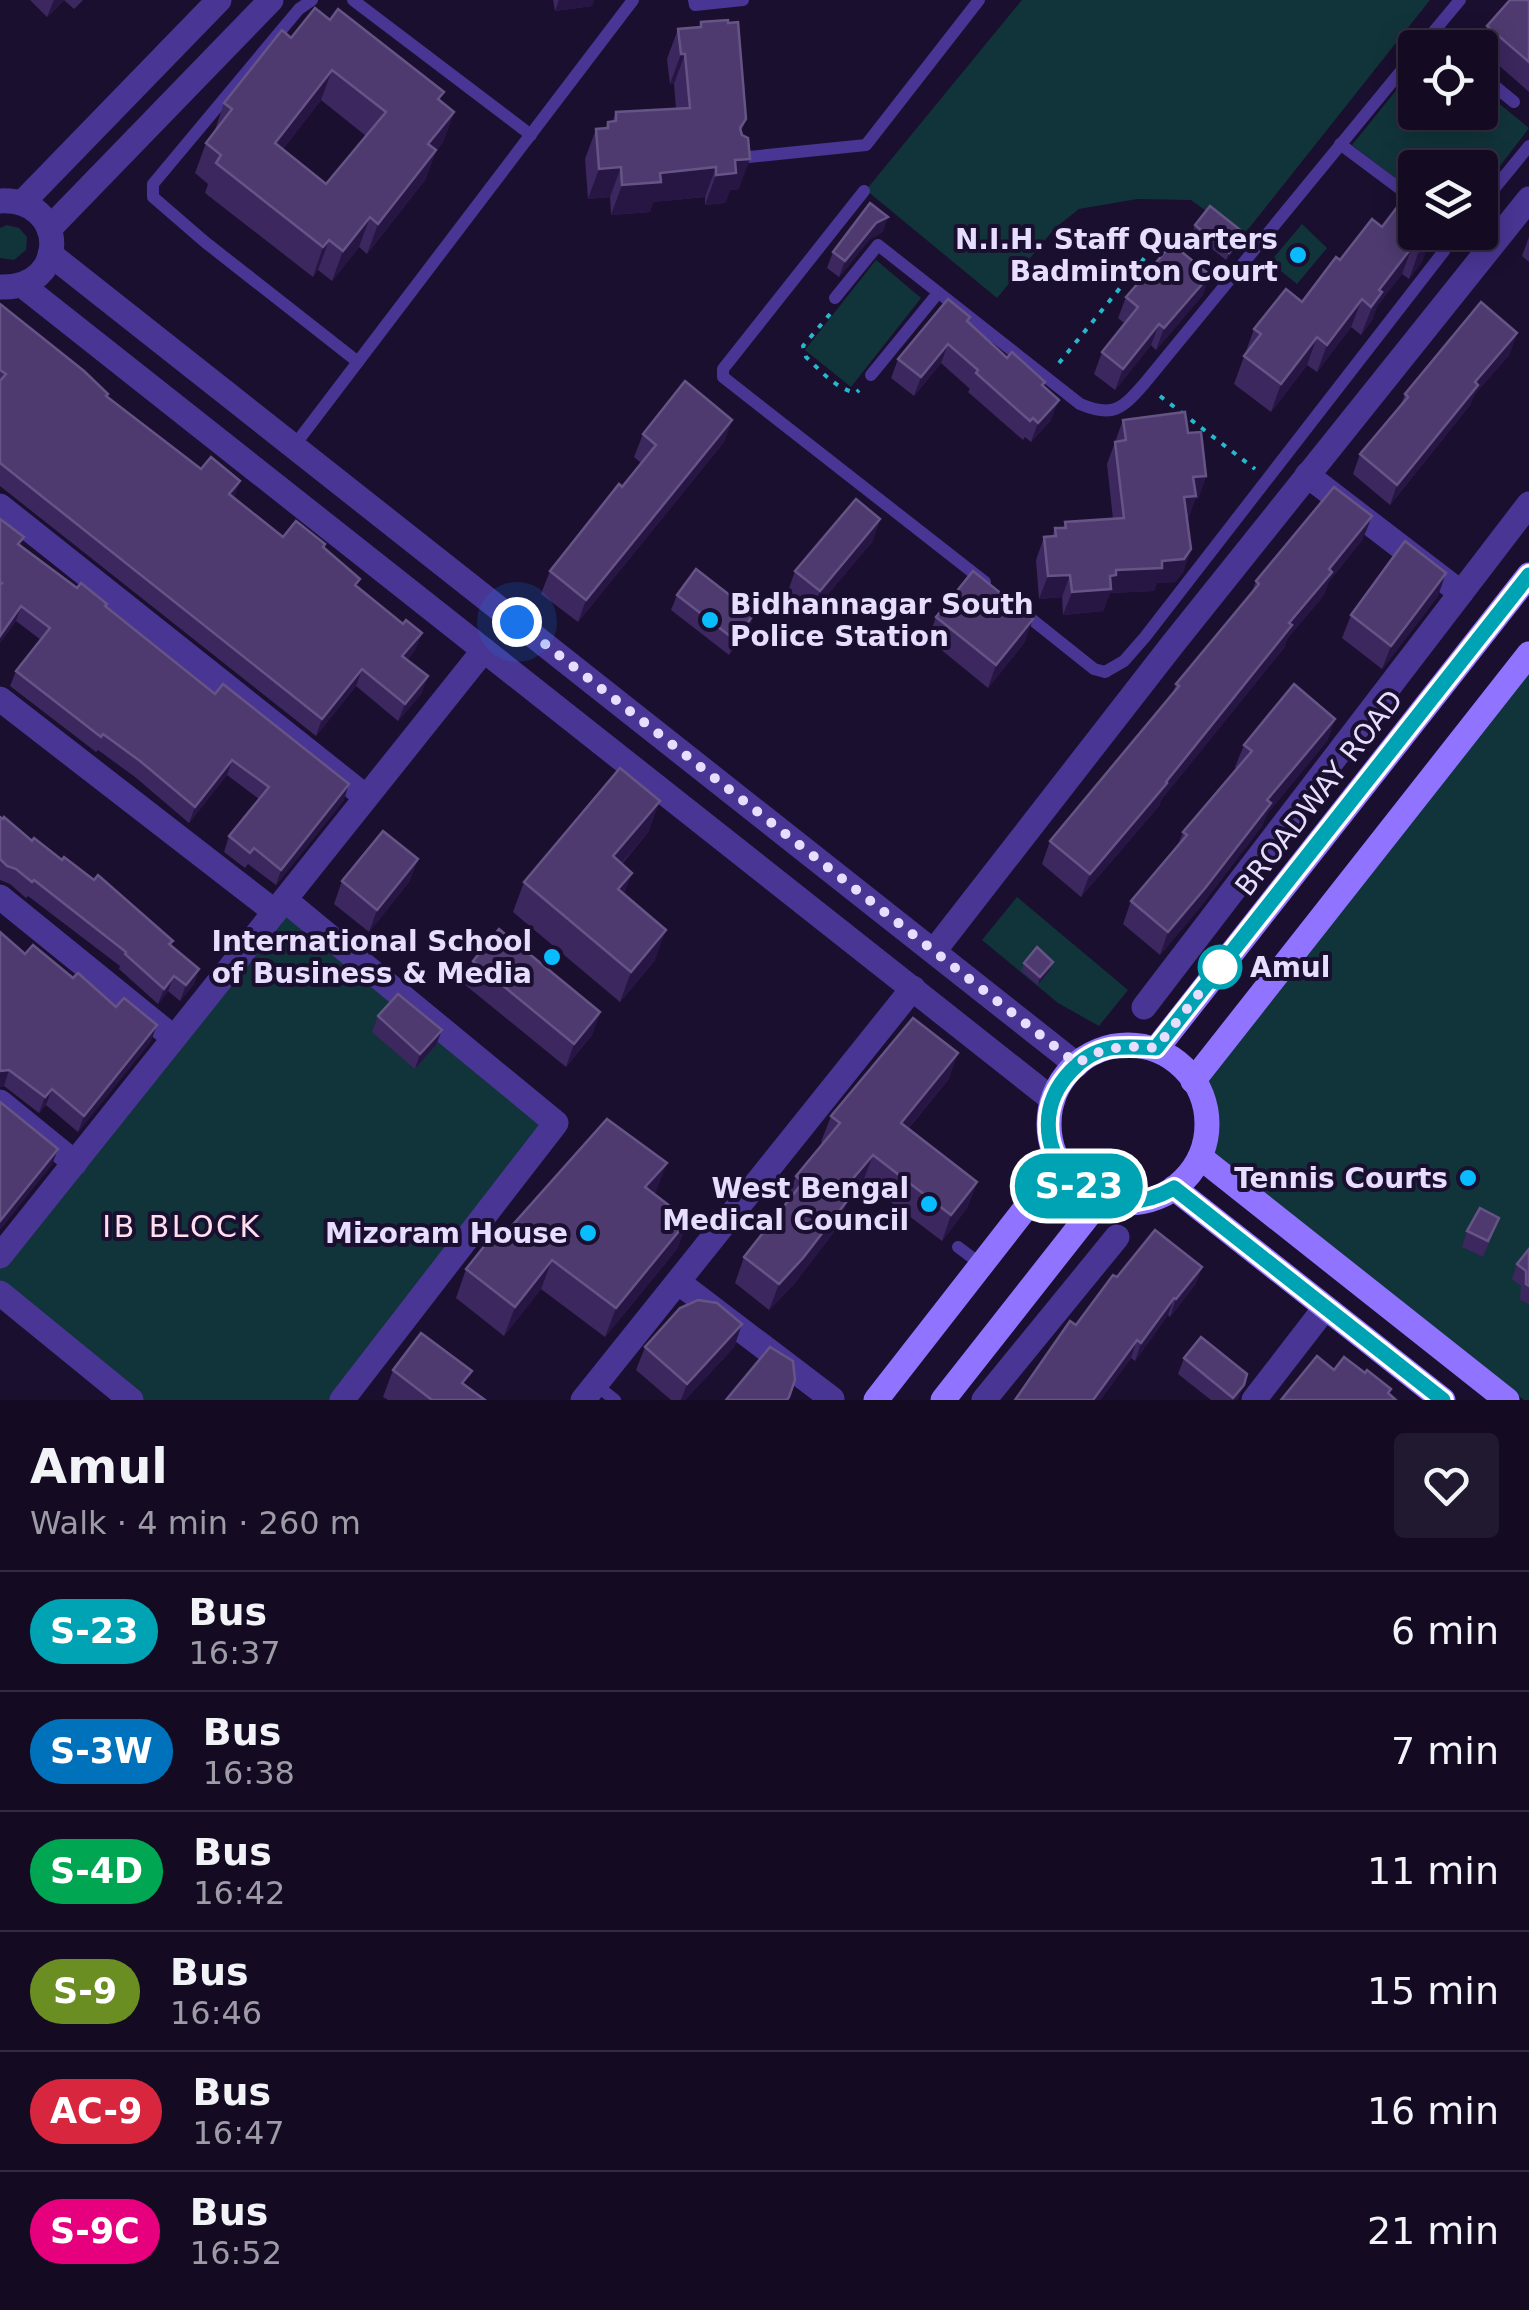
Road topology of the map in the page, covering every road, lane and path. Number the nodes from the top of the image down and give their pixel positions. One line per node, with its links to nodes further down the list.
1 (219, 0): 22 (street)
2 (272, 0): 23 (street)
3 (312, 0): 31 (lane)
4 (354, 0): 14 (lane)
5 (633, 0): 14 (lane)
6 (694, 0): 7 (lane)
7 (743, 0)
8 (979, 0): 17 (lane)
9 (1460, 0): 10 (lane)
10 (1435, 30)
11 (1398, 74): 15 (lane)
12 (1498, 89): 13 (lane)
13 (1514, 102)
14 (531, 135): 31 (lane)
15 (1340, 144): 19 (lane); 34 (lane)
16 (1529, 146): 18 (lane)
17 (739, 158)
18 (1498, 184)
19 (1398, 187)
20 (864, 191): 43 (lane)
21 (1529, 199): 36 (street)
22 (11, 202): 23 (street)
23 (50, 241): 26 (street); 29 (street)
24 (1444, 250): 37 (lane)
25 (1178, 256): 33 (path)
26 (11, 286): 30 (street)
27 (938, 294): 28 (lane); 32 (lane); 33 (lane)
28 (835, 298): 32 (path)
29 (122, 310): 30 (street); 35 (street)
30 (97, 344): 41 (street)
31 (358, 362): 35 (lane)
32 (871, 375)
33 (1047, 378): 34 (lane)
34 (1144, 384): 37 (path)
35 (294, 446): 40 (street)
36 (1307, 475): 44 (street); 54 (street)
37 (1267, 478): 45 (lane)
38 (1529, 504): 44 (street)
39 (0, 506): 49 (street)
40 (412, 539): 41 (street); 50 (street)
41 (384, 572): 46 (street)
42 (1529, 575): 58 (main road, BROADWAY ROAD)
43 (995, 590)
44 (1461, 594): 56 (street)
45 (1008, 600)
46 (484, 650): 49 (street); 53 (street)
47 (1529, 654): 60 (main road)
48 (0, 699): 52 (street)
49 (366, 797): 52 (street)
50 (854, 888): 53 (street); 54 (street)
51 (0, 896): 57 (street)
52 (280, 906): 57 (street); 80 (street)
53 (828, 920): 55 (street)
54 (934, 951): 59 (street)
55 (913, 988): 61 (street); 72 (street)
56 (1144, 1008)
57 (174, 1038): 64 (street)
58 (1156, 1048): 59 (main road); 60 (main road)
59 (1077, 1064): 61 (main road)
60 (1193, 1081): 63 (main road)
61 (1054, 1100): 65 (main road)
62 (0, 1102): 64 (street)
63 (1200, 1156): 66 (main road); 75 (main road)
64 (75, 1163): 70 (street)
65 (1060, 1164): 67 (main road); 71 (main road)
66 (1174, 1188): 67 (main road); 74 (main road)
67 (1102, 1198): 82 (main road)
68 (1117, 1237): 83 (street)
69 (958, 1248): 71 (lane)
70 (0, 1256)
71 (982, 1265): 81 (main road)
72 (678, 1282): 77 (street); 78 (street)
73 (0, 1294): 79 (street)
74 (1325, 1308): 76 (main road); 84 (street)
75 (1435, 1344): 76 (main road); 86 (main road)
76 (1410, 1374): 85 (main road)
77 (598, 1395)
78 (832, 1399)
79 (131, 1400)
80 (342, 1400)
81 (876, 1400)
82 (943, 1400)
83 (984, 1400)
84 (1254, 1400)
85 (1443, 1400)
86 (1506, 1400)

